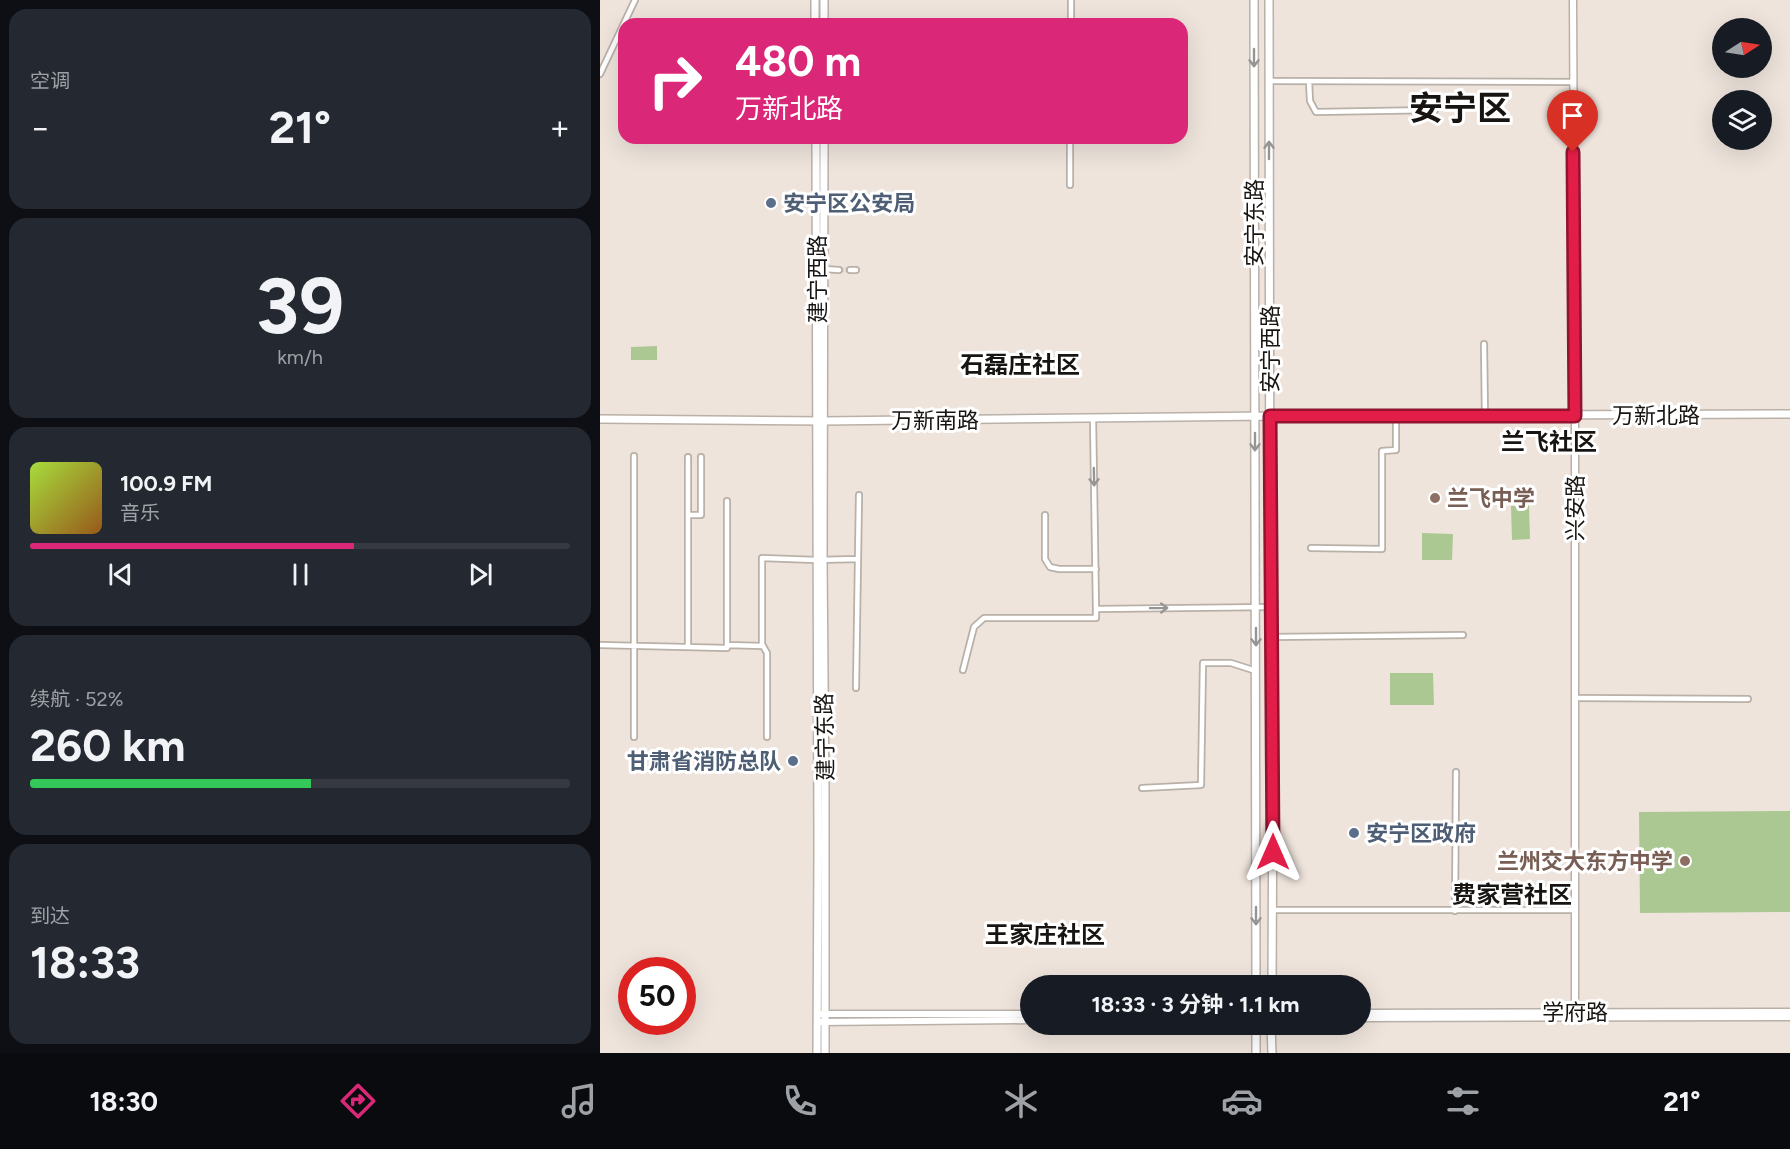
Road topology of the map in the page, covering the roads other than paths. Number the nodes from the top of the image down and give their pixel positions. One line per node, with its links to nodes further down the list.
1 (635, 0): 8 (street)
2 (815, 0): 9 (main road)
3 (824, 0): 10 (main road)
4 (1071, 0): 11 (street)
5 (1573, 0): 16 (street, 兴安路)
6 (1254, 3): 7 (main road); 28 (main road, 安宁东路, one-way to 28)
7 (1269, 4): 14 (main road, 安宁西路)
8 (626, 18)
9 (815, 18)
10 (824, 18)
11 (1071, 18)
12 (618, 36): 13 (street)
13 (600, 74)
14 (1269, 81): 15 (street); 29 (main road, 安宁西路, one-way to 14)
15 (1309, 81): 16 (street); 17 (street)
16 (1572, 82): 32 (street, 兴安路)
17 (1435, 110)
18 (816, 144): 35 (main road, 建宁西路)
19 (824, 144): 22 (main road, 建宁西路)
20 (1070, 144): 21 (street)
21 (1070, 185)
22 (824, 269): 23 (street); 35 (main road, 建宁西路)
23 (839, 270)
24 (850, 270): 25 (street)
25 (856, 270)
26 (1484, 344): 31 (street)
27 (1790, 414): 32 (main road, 万新北路)
28 (1255, 416): 29 (main road, 万新南路); 33 (main road, 万新南路); 47 (main road, 安宁东路, one-way to 47)
29 (1270, 416): 30 (main road, 万新北路); 48 (main road, 安宁西路)
30 (1396, 416): 31 (main road, 万新北路); 43 (street)
31 (1485, 416): 32 (main road, 万新北路)
32 (1575, 416): 60 (street, 兴安路)
33 (1093, 418): 35 (main road, 万新南路); 46 (street, one-way to 46)
34 (600, 419): 35 (main road, 万新南路)
35 (819, 421): 45 (main road, 建宁东路)
36 (633, 456): 54 (street)
37 (688, 457): 41 (street)
38 (701, 457): 41 (street)
39 (859, 495): 44 (street)
40 (727, 501): 53 (street)
41 (688, 515): 56 (street)
42 (1045, 515): 46 (street)
43 (1311, 548)
44 (858, 559): 45 (street); 59 (street)
45 (819, 560): 55 (street); 76 (main road, 建宁东路)
46 (1096, 569): 49 (street)
47 (1256, 607): 48 (street); 49 (street, one-way to 47); 58 (main road, 安宁东路, one-way to 58)
48 (1270, 607): 51 (main road, 安宁西路)
49 (1096, 609): 57 (street)
50 (1463, 635): 51 (street)
51 (1270, 637): 66 (main road, 安宁西路)
52 (600, 645): 54 (street)
53 (727, 645): 55 (street); 56 (street)
54 (634, 646): 56 (street); 62 (street)
55 (763, 646): 63 (street)
56 (688, 647)
57 (963, 670)
58 (1256, 671): 65 (street); 69 (main road, 安宁东路, one-way to 69)
59 (856, 688)
60 (1575, 699): 61 (street); 67 (street, 兴安路)
61 (1748, 699)
62 (634, 737)
63 (767, 737)
64 (1456, 771): 68 (street)
65 (1142, 788)
66 (1273, 910): 68 (street); 70 (main road, 安宁西路)
67 (1575, 910): 68 (street); 74 (street, 兴安路)
68 (1455, 911)
69 (1256, 975)
70 (1272, 975)
71 (1790, 1012): 74 (street, 学府路)
72 (1371, 1013): 74 (street, 学府路)
73 (1020, 1014): 76 (street)
74 (1575, 1014): 75 (street, 学府路); 77 (street, 学府路)
75 (1790, 1017)
76 (821, 1018): 78 (street); 81 (main road, 建宁东路); 82 (main road, 建宁东路)
77 (1371, 1018)
78 (1020, 1020)
79 (1256, 1035): 83 (main road)
80 (1271, 1035): 84 (main road)
81 (817, 1053)
82 (825, 1053)
83 (1256, 1053): 84 (main road)
84 (1272, 1053)

